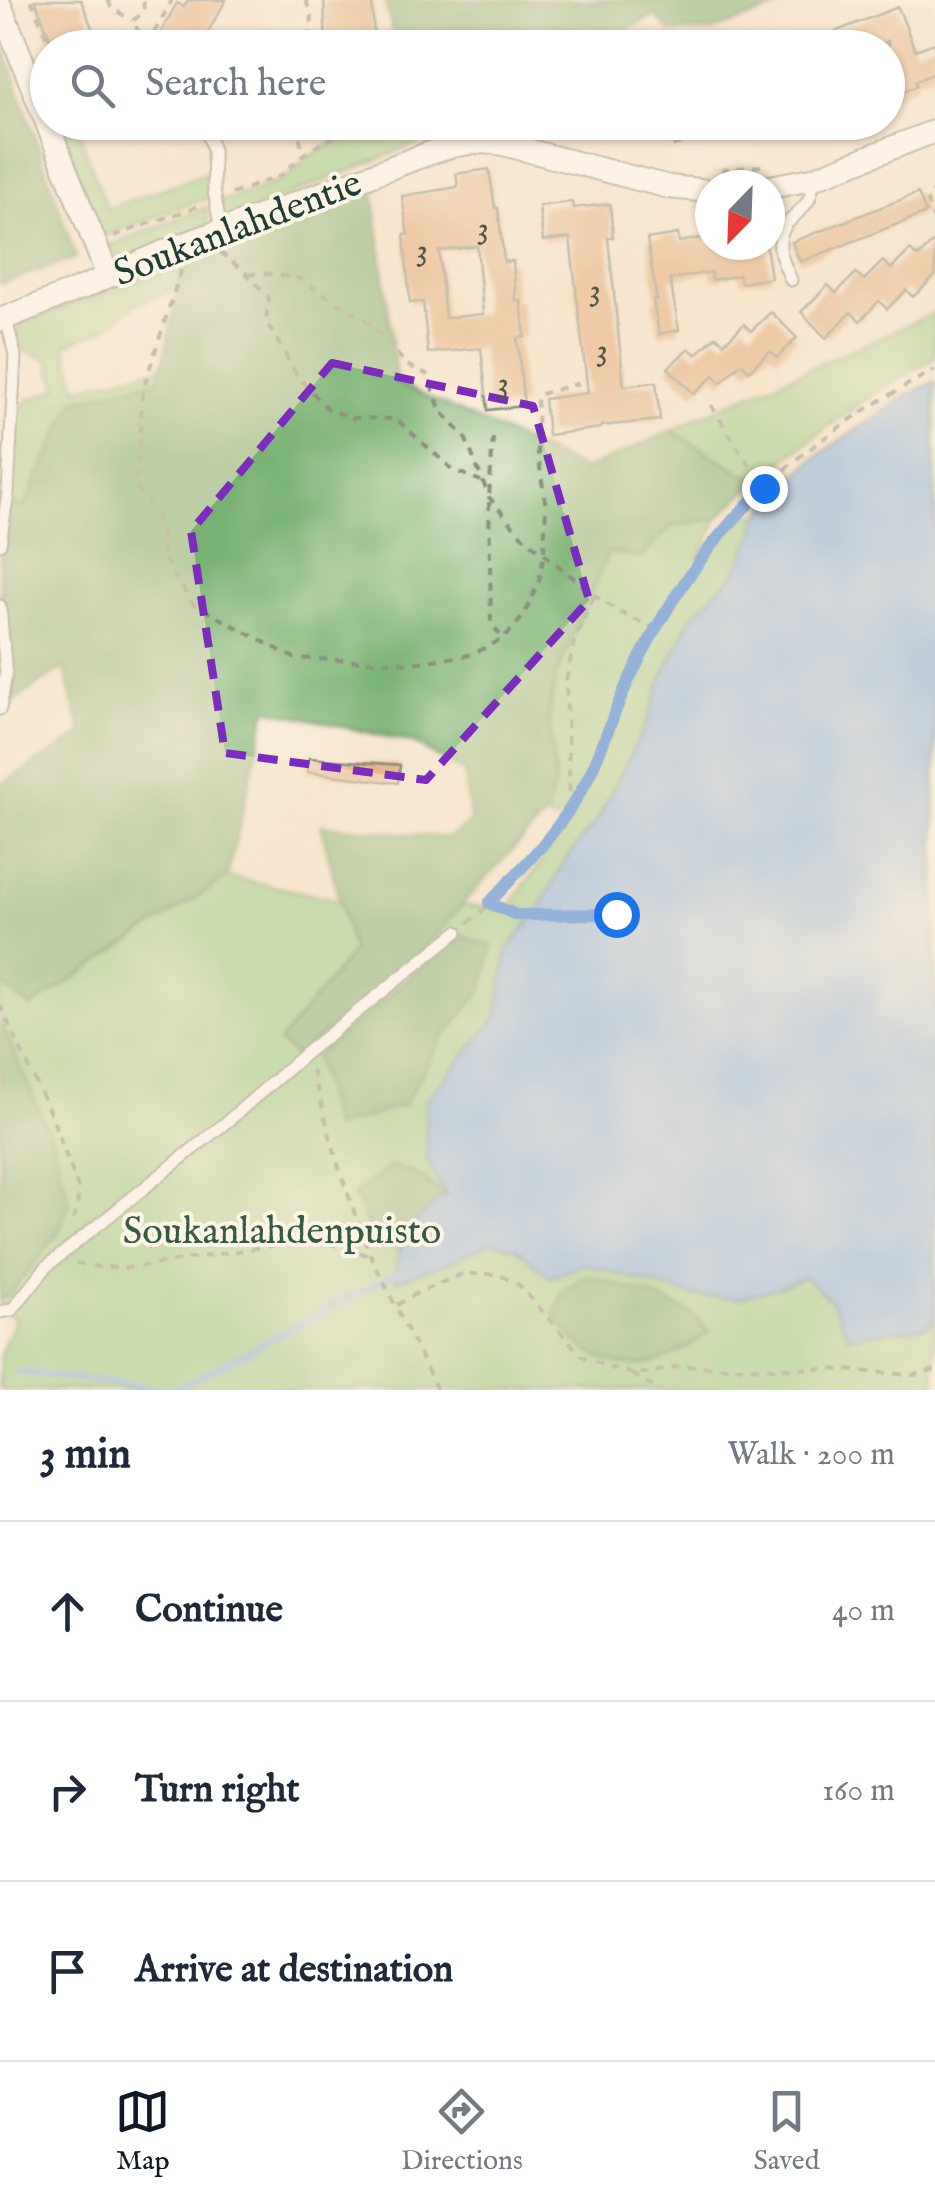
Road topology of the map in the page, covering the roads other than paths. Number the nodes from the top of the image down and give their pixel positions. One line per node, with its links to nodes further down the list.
1 (0, 4): 2 (street)
2 (30, 79)
3 (935, 131): 7 (street)
4 (54, 140): 10 (street)
5 (210, 140): 9 (lane)
6 (785, 177): 7 (street)
7 (812, 179): 11 (lane)
8 (695, 184): 9 (street, Soukanlahdentie)
9 (208, 236): 10 (street, Soukanlahdentie)
10 (108, 276): 12 (street, Soukanlahdentie)
11 (791, 280)
12 (3, 319): 13 (lane)
13 (0, 544)
14 (0, 606): 15 (lane)
15 (0, 709)
16 (456, 932): 17 (lane)
17 (0, 1312)

